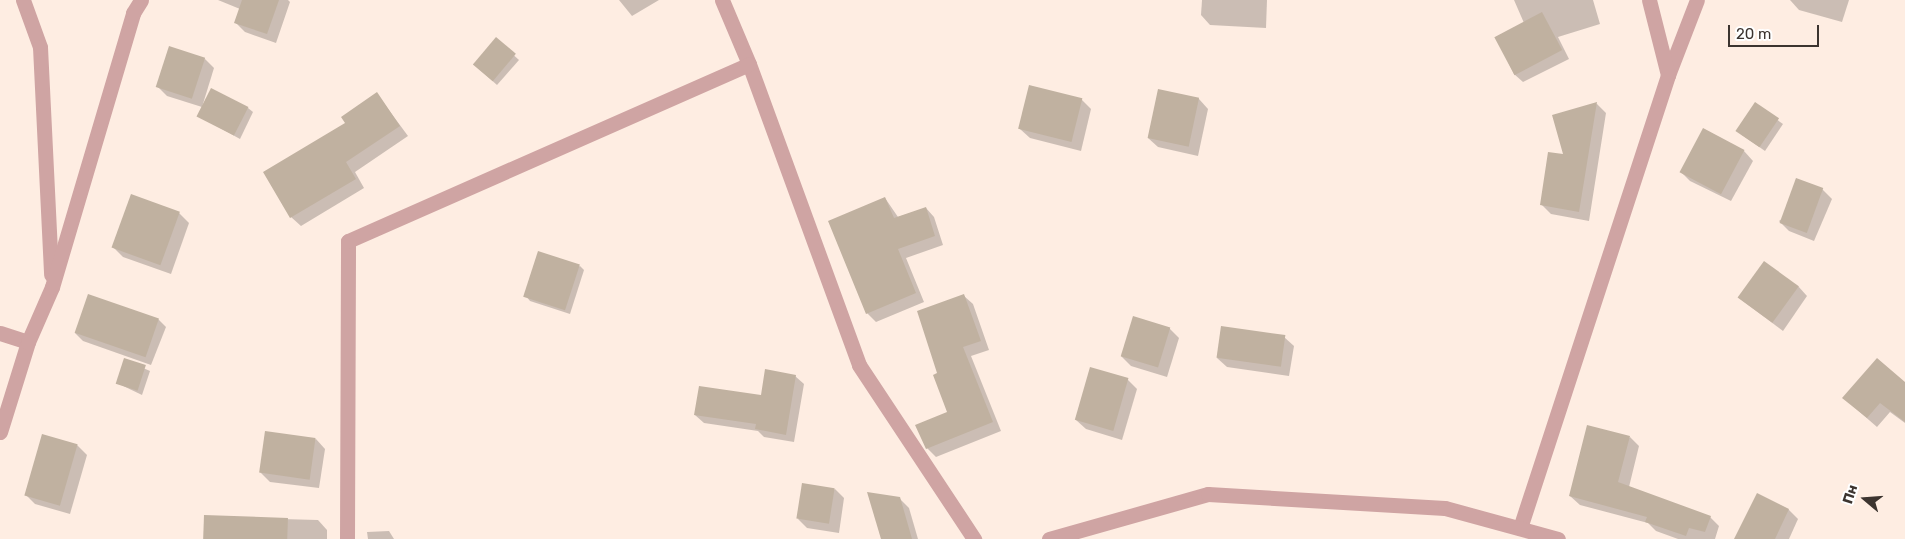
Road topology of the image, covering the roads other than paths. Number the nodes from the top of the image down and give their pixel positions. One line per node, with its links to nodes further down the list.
1 (23, 0): 8 (street)
2 (141, 0): 8 (street)
3 (722, 0): 6 (street)
4 (1649, 0): 7 (street)
5 (1697, 0): 7 (street)
6 (749, 64): 13 (street); 14 (street)
7 (1668, 75): 12 (street)
8 (52, 287): 10 (street)
9 (0, 333): 10 (street)
10 (28, 342): 11 (street)
11 (0, 432)
12 (1520, 528): 15 (street); 16 (street)
13 (347, 539)
14 (974, 539)
15 (1049, 539)
16 (1558, 539)

